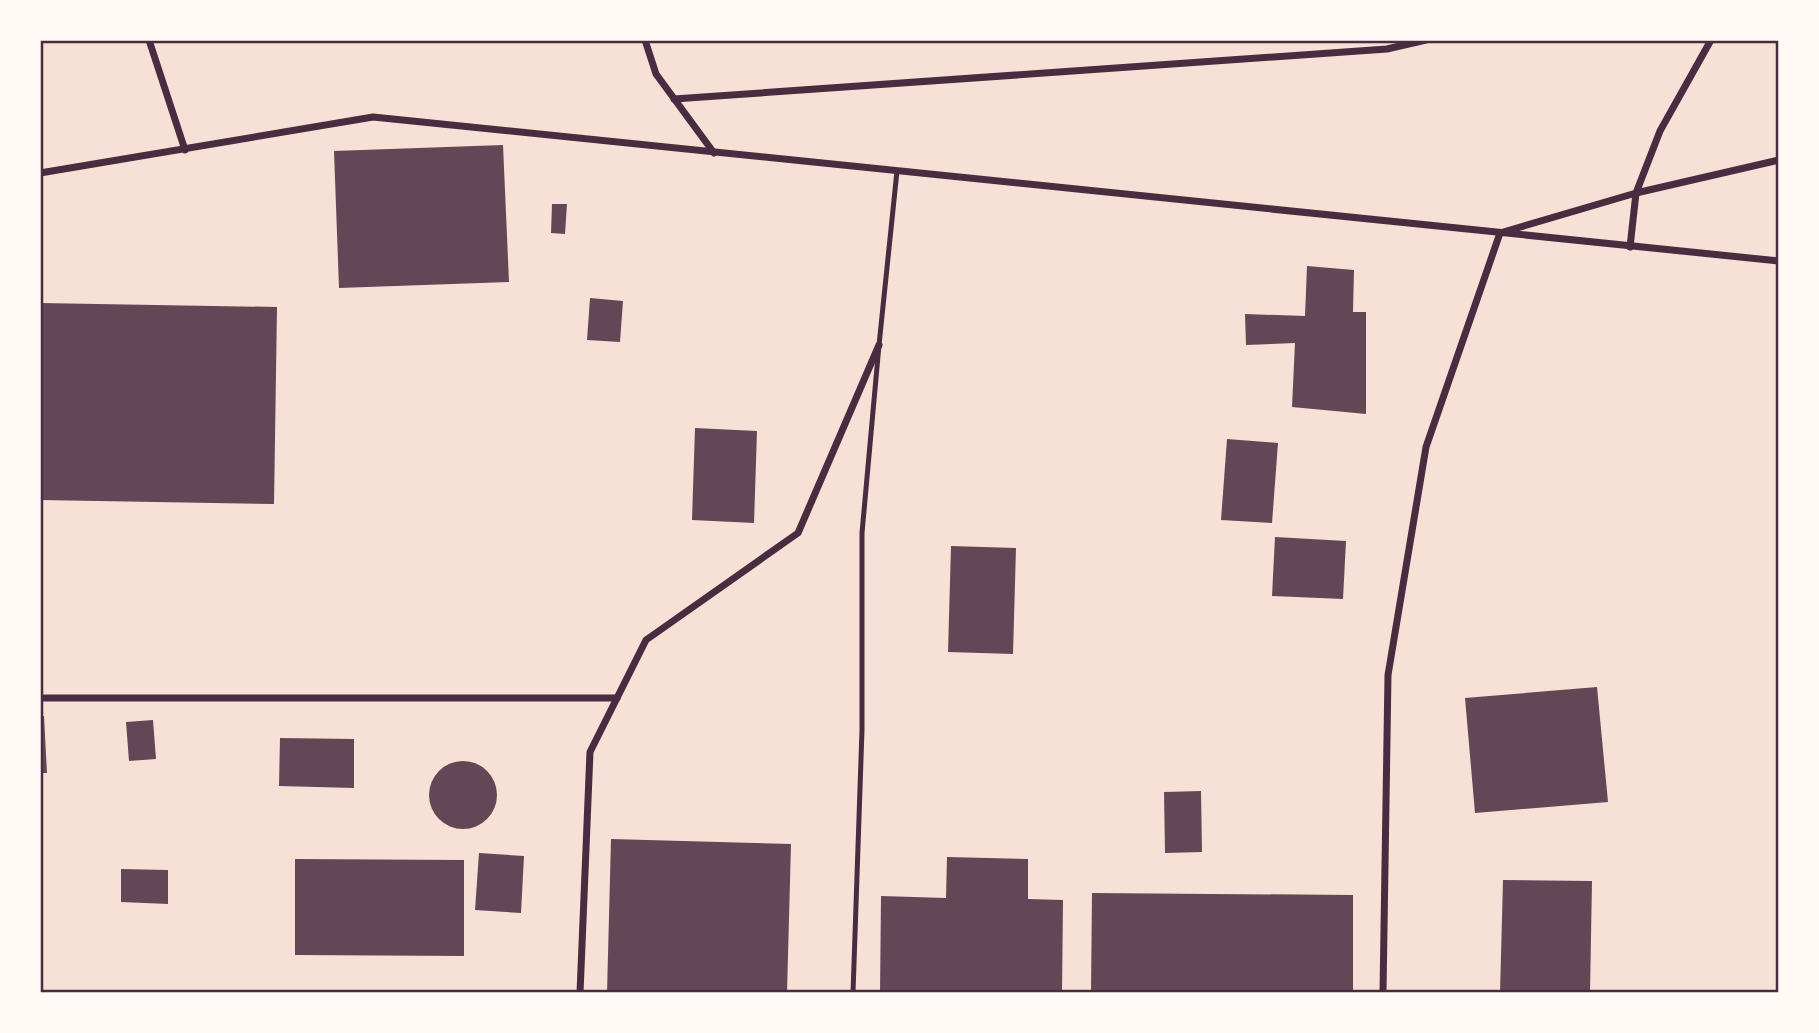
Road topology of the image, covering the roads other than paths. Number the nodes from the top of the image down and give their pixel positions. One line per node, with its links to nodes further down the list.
1 (149, 40): 6 (street)
2 (645, 40): 5 (street)
3 (1426, 40): 5 (street)
4 (1711, 40): 11 (street)
5 (674, 99): 7 (street)
6 (185, 150): 7 (street); 10 (street)
7 (714, 153): 9 (street)
8 (1779, 160): 11 (street)
9 (897, 171): 12 (street); 15 (lane)
10 (40, 173)
11 (1636, 193): 12 (street); 13 (street)
12 (1500, 233): 13 (street); 20 (street)
13 (1630, 247): 14 (street)
14 (1779, 261)
15 (879, 345): 17 (street); 19 (lane)
16 (40, 698): 17 (street)
17 (617, 698): 18 (street)
18 (580, 993)
19 (853, 993)
20 (1383, 993)

